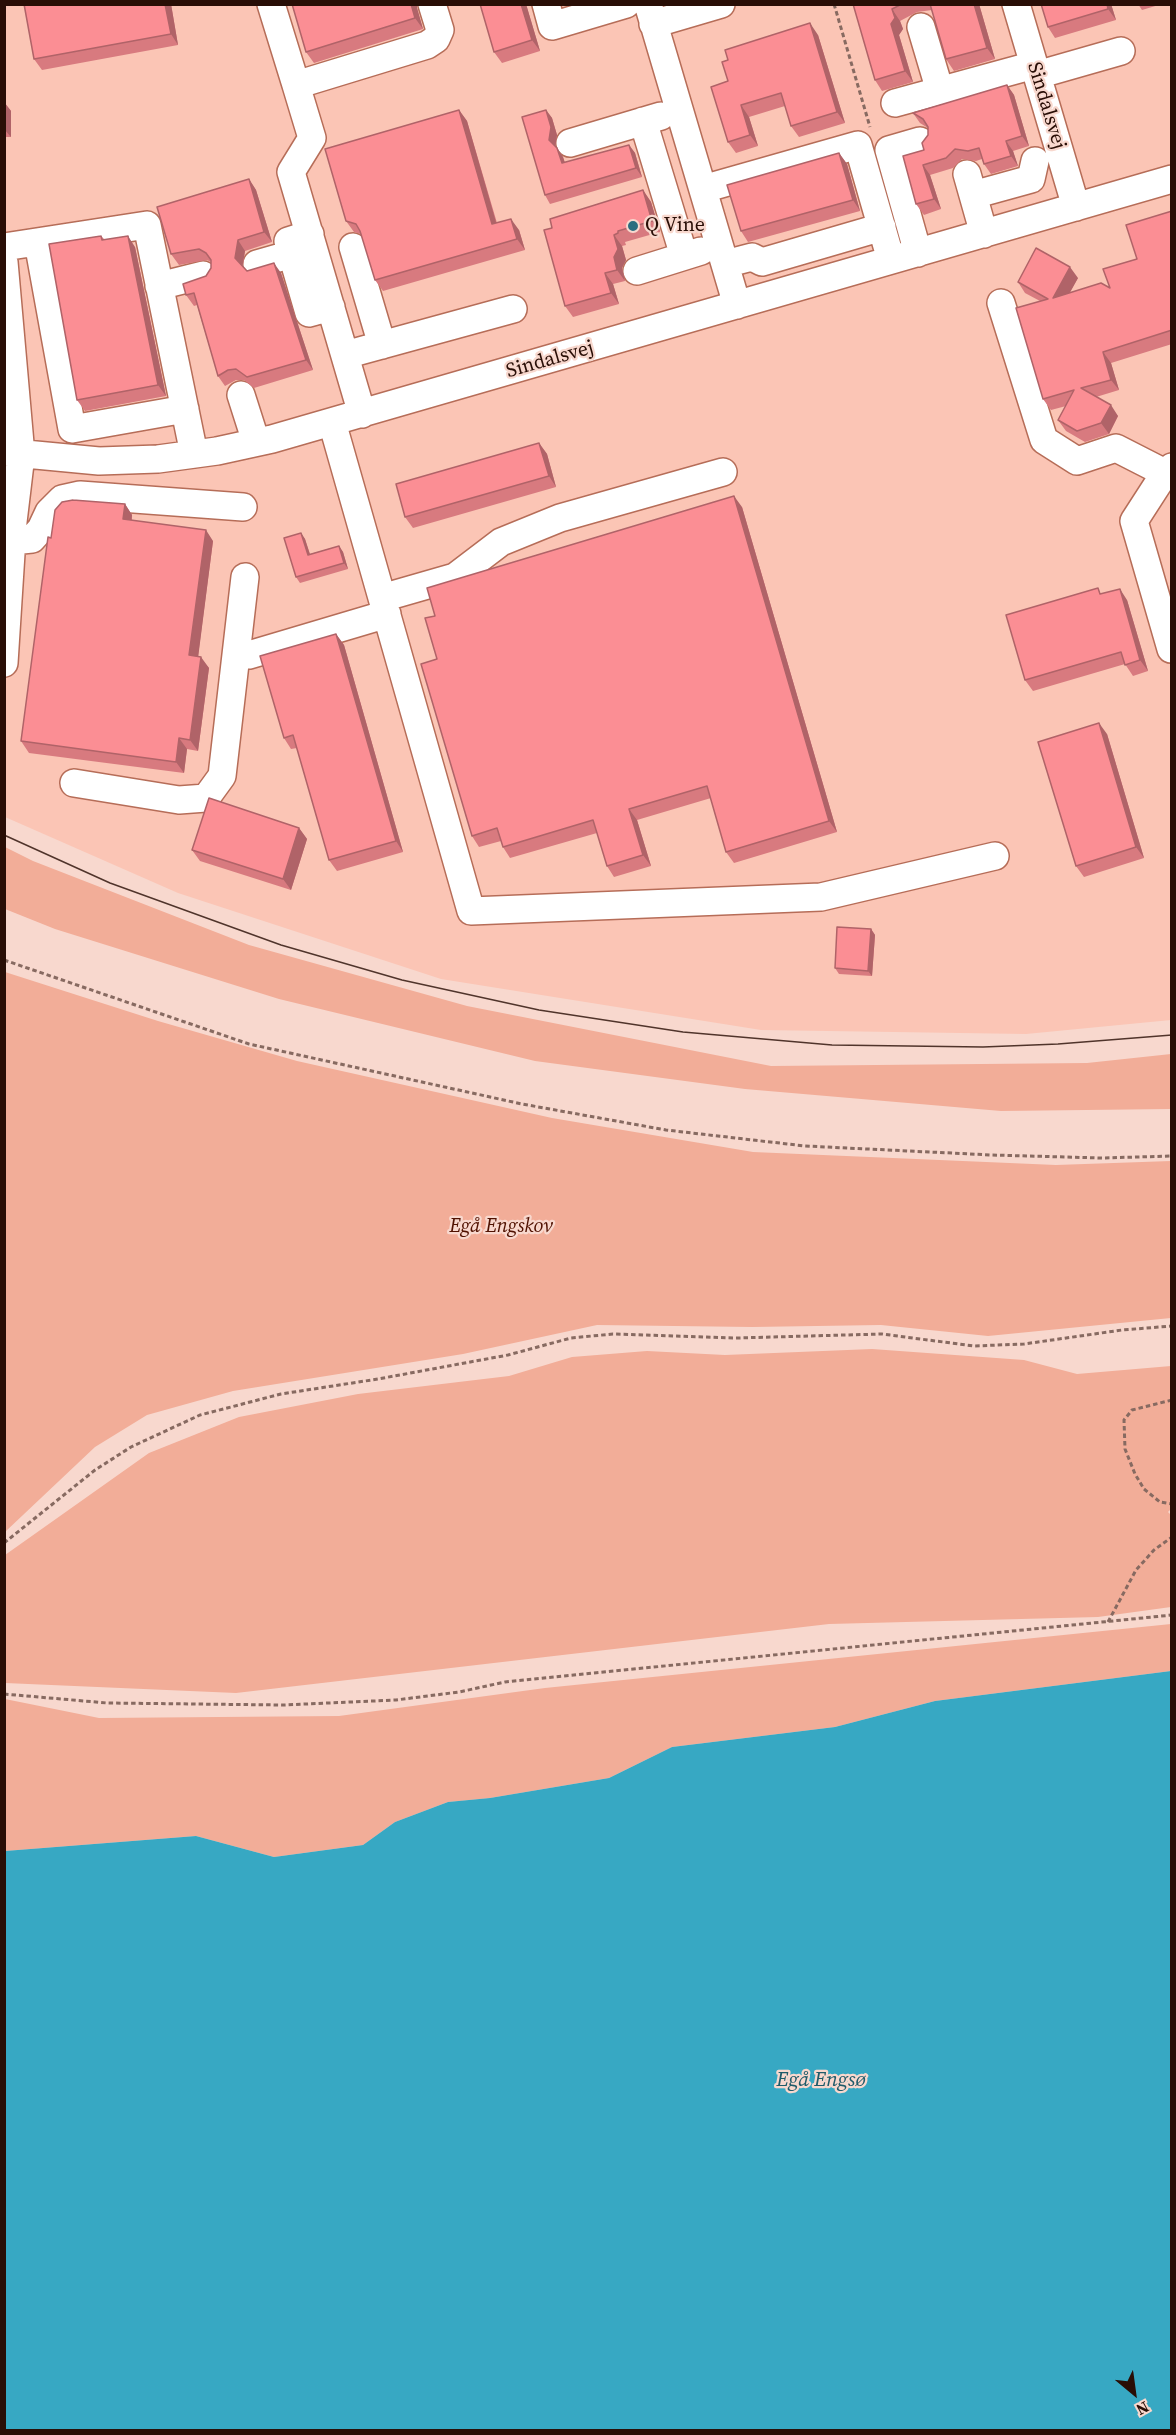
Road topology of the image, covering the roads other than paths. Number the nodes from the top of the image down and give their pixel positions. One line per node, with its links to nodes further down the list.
1 (271, 4): 11 (street)
2 (432, 4): 11 (street)
3 (546, 4): 4 (street)
4 (626, 4)
5 (721, 4): 7 (street)
6 (1016, 4): 10 (street, Sindalsvej)
7 (650, 14): 14 (street)
8 (921, 27): 12 (street)
9 (1121, 51): 10 (street)
10 (1036, 70): 12 (street); 21 (street, Sindalsvej)
11 (296, 86): 25 (street)
12 (940, 91): 13 (street)
13 (895, 103)
14 (679, 111): 15 (street); 20 (street)
15 (643, 122): 17 (street); 30 (street)
16 (920, 141): 28 (street)
17 (570, 143)
18 (1035, 161): 23 (street)
19 (1172, 179): 21 (street, Sindalsvej)
20 (703, 189): 22 (street); 29 (street)
21 (1076, 207): 23 (street, Sindalsvej)
22 (882, 227): 29 (street); 31 (street)
23 (984, 234): 28 (street, Sindalsvej)
24 (38, 242): 26 (street); 36 (street); 47 (street)
25 (301, 244): 33 (street); 41 (street)
26 (4, 247)
27 (353, 247): 40 (street)
28 (918, 253): 31 (street, Sindalsvej)
29 (722, 255): 30 (street); 38 (street)
30 (684, 256): 34 (street)
31 (891, 260): 38 (street, Sindalsvej)
32 (4, 262): 42 (street)
33 (257, 264)
34 (637, 271)
35 (203, 275): 36 (street)
36 (159, 286): 44 (street)
37 (1001, 303): 52 (street)
38 (737, 305): 45 (street, Sindalsvej)
39 (513, 309): 40 (street)
40 (382, 345): 41 (street)
41 (345, 355): 45 (street)
42 (10, 388): 49 (street)
43 (241, 394): 48 (street)
44 (185, 410): 47 (street); 50 (street)
45 (362, 414): 46 (street, Sindalsvej)
46 (332, 422): 48 (street, Sindalsvej); 57 (street)
47 (72, 429): 51 (street)
48 (256, 442): 50 (street, Sindalsvej)
49 (10, 453): 51 (street, Sindalsvej); 55 (street)
50 (194, 454): 51 (street, Sindalsvej)
51 (67, 459)
52 (1168, 470): 59 (street)
53 (723, 472): 57 (street)
54 (243, 507): 55 (street)
55 (12, 541): 58 (street)
56 (245, 577): 60 (street)
57 (384, 606): 60 (street); 63 (street)
58 (5, 625): 61 (street)
59 (1171, 649)
60 (236, 654): 62 (street)
61 (4, 663)
62 (74, 783)
63 (995, 856)

